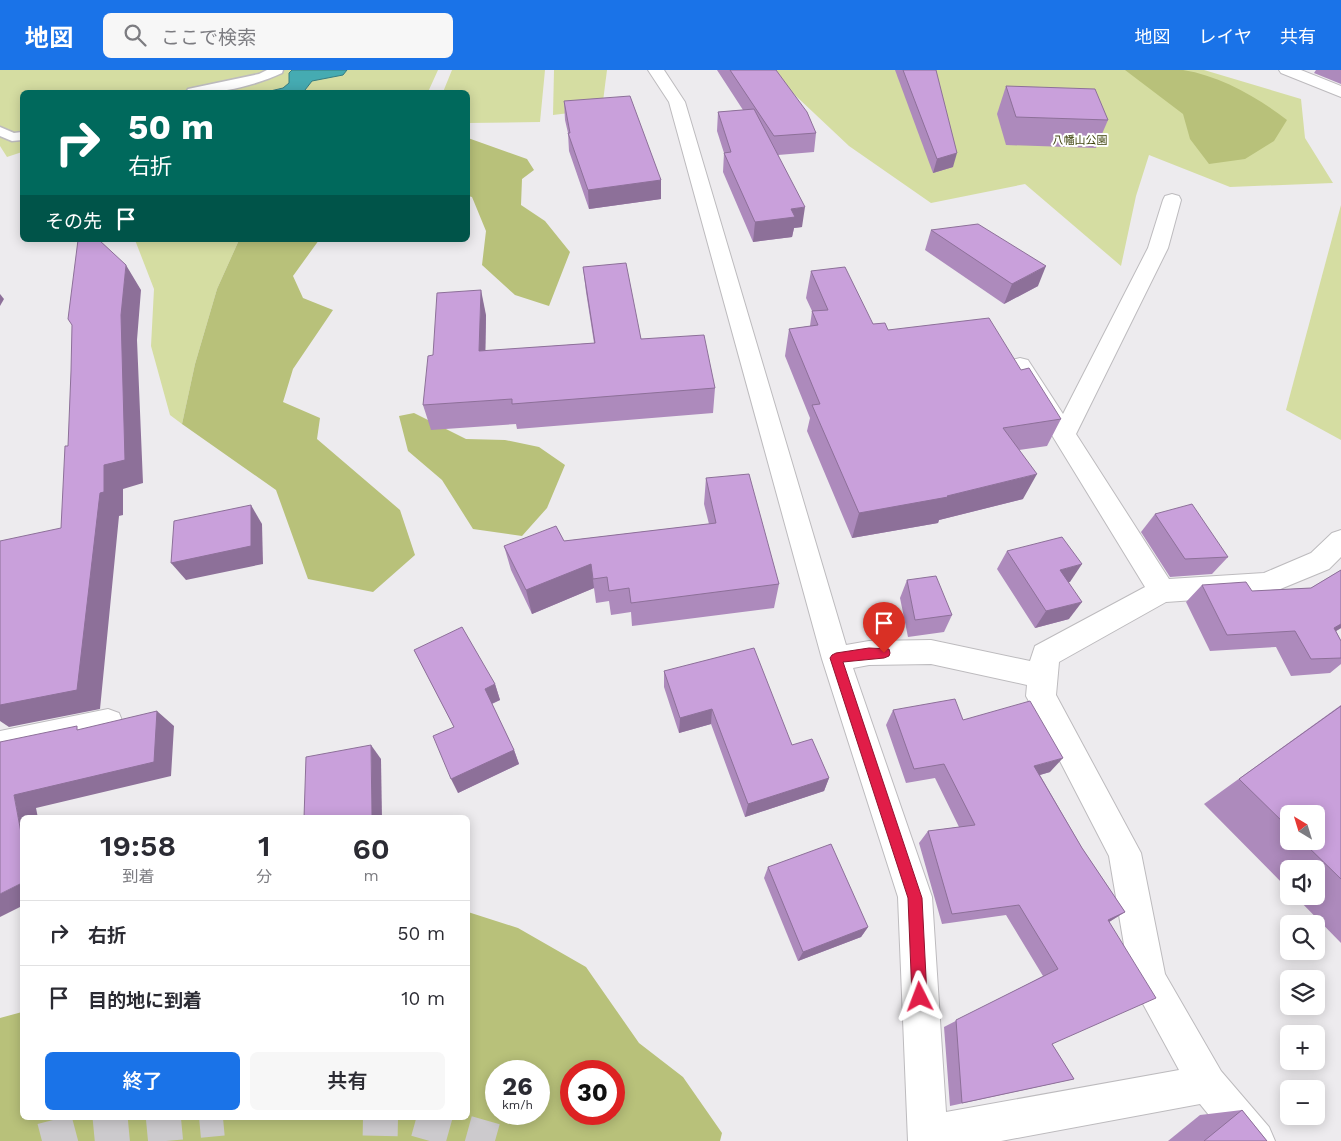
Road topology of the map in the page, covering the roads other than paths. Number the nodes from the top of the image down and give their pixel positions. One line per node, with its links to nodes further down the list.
1 (277, 70): 4 (lane)
2 (656, 70): 13 (street)
3 (1287, 70): 5 (street)
4 (202, 90)
5 (1341, 92)
6 (0, 131): 7 (lane)
7 (20, 136)
8 (1172, 200): 10 (street)
9 (1020, 365): 10 (street)
10 (1064, 434): 12 (street)
11 (1341, 540): 12 (street)
12 (1162, 591): 14 (street)
13 (836, 658): 14 (street); 18 (street)
14 (1043, 676): 17 (street)
15 (108, 723): 16 (street)
16 (0, 744)
17 (1208, 1084): 18 (street); 19 (street)
18 (927, 1138)
19 (1254, 1141)

